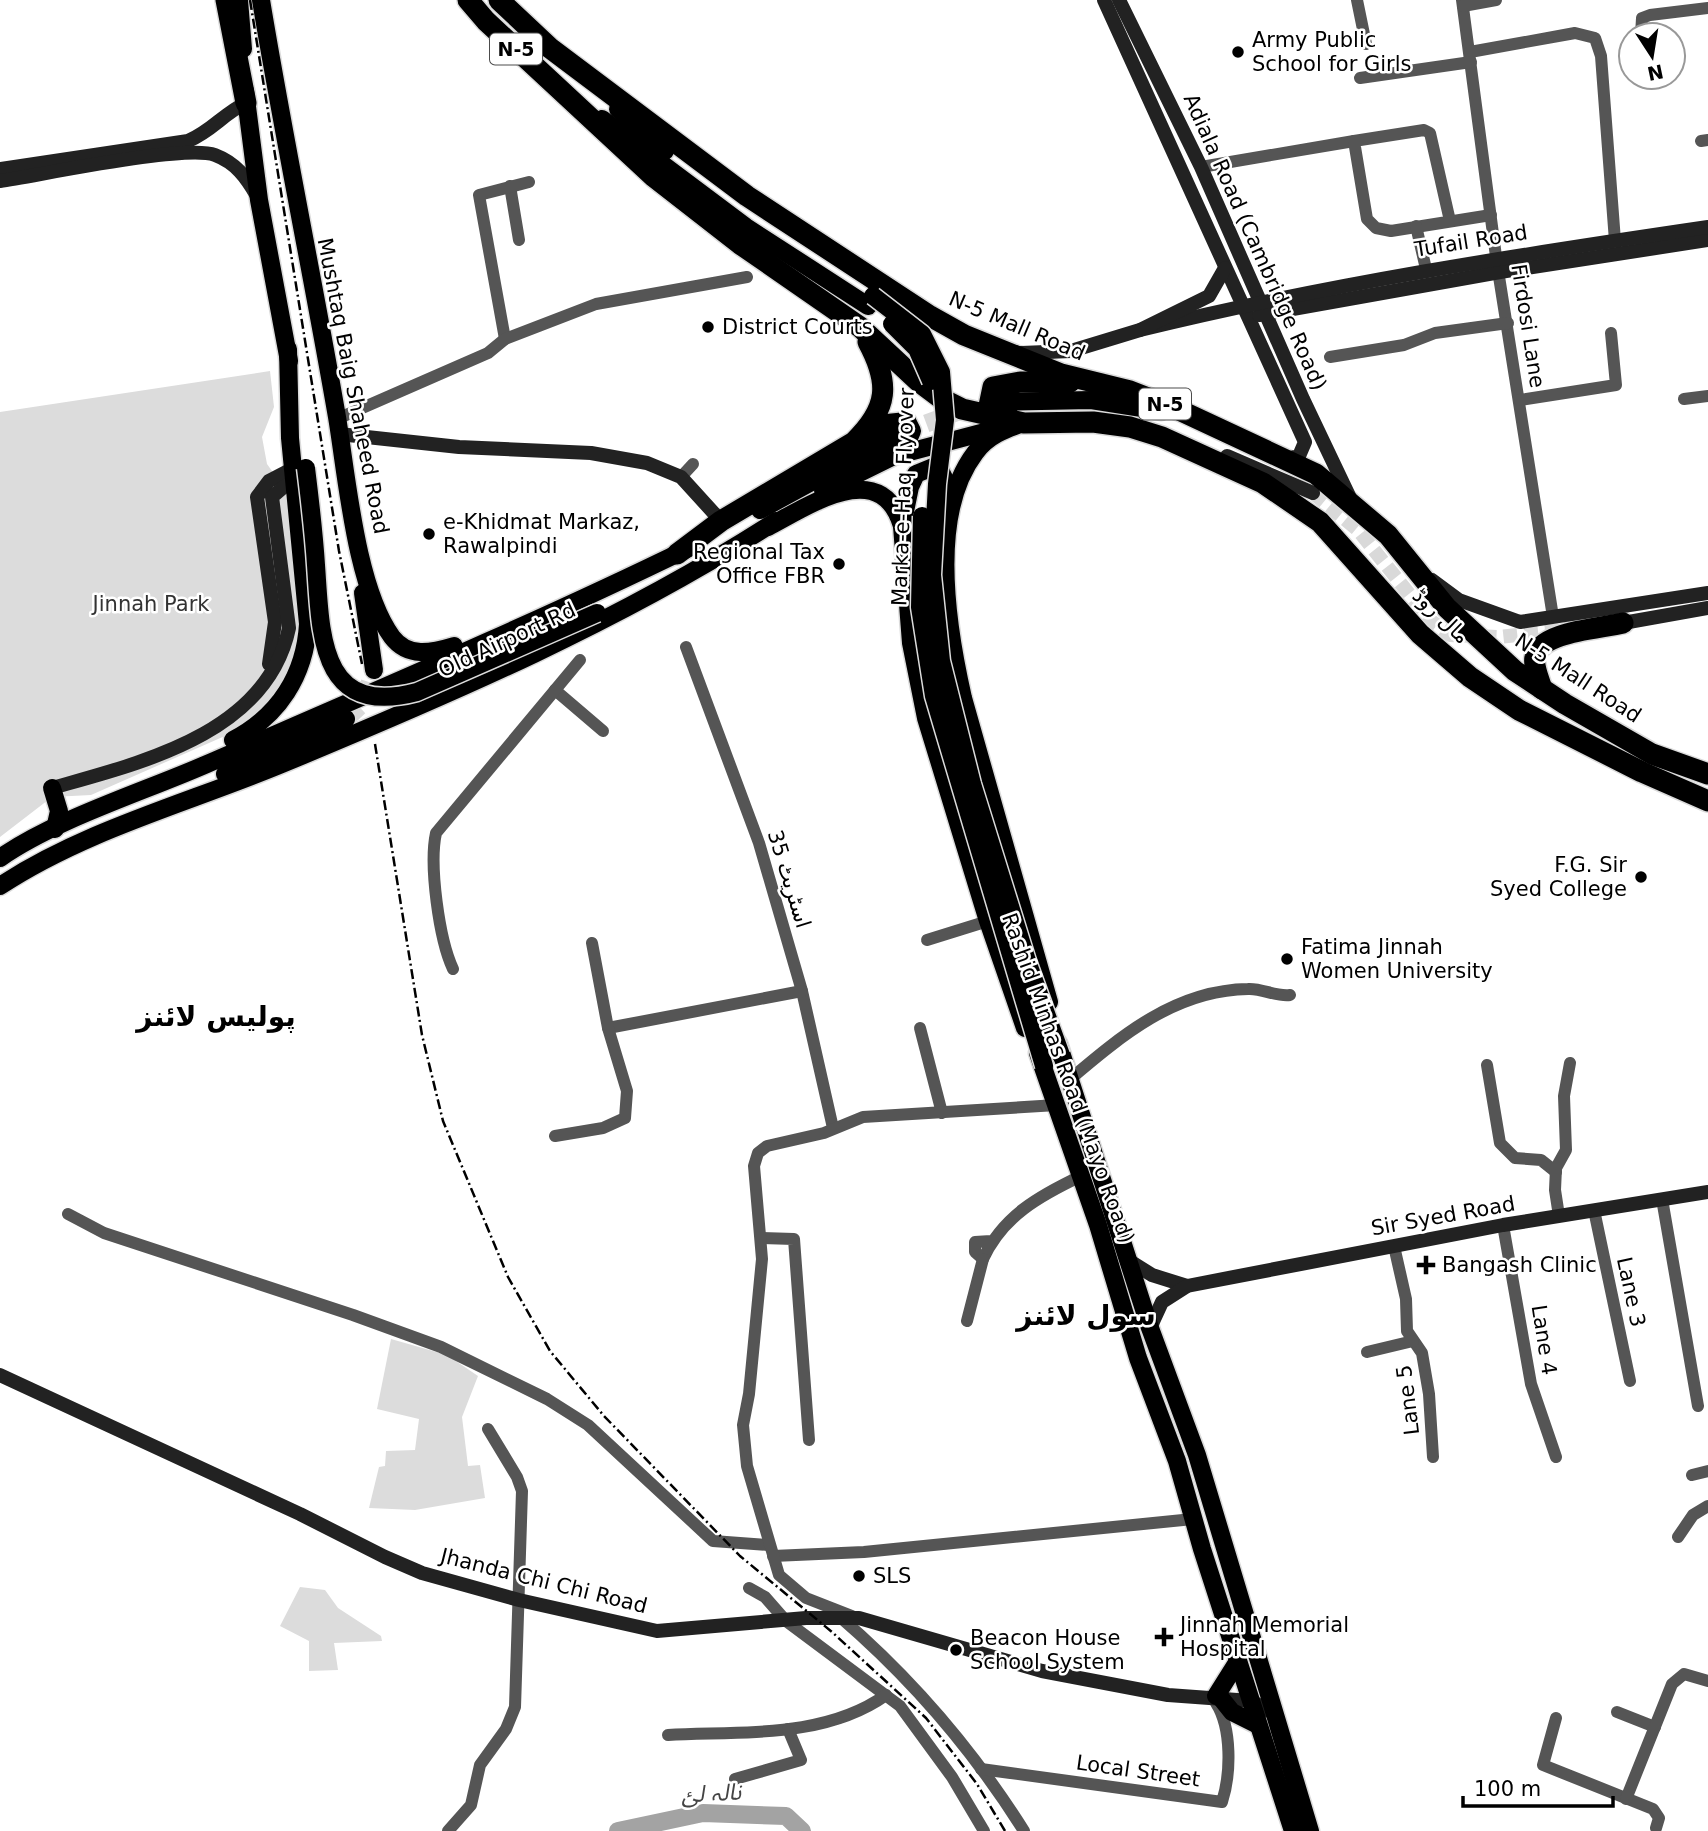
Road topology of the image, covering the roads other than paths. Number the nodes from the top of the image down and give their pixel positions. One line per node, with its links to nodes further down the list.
1 (226, 0): 19 (highway)
2 (239, 0): 19 (main road)
3 (261, 0): 56 (main road, Mushtaq Baig Shaheed Road)
4 (468, 0): 18 (highway, N-5)
5 (499, 0): 16 (highway, N-5)
6 (1104, 0): 35 (main road, Adiala Road (Cambridge Road))
7 (1119, 0): 21 (main road, Adiala Road (Cambridge Road))
8 (1357, 0): 14 (street)
9 (1496, 0): 10 (street); 11 (street)
10 (1506, 0)
11 (1463, 3): 15 (street, Firdosi Lane)
12 (1708, 8): 13 (street)
13 (1642, 21)
14 (1366, 44)
15 (1471, 57): 17 (street); 27 (street, Firdosi Lane); 33 (street)
16 (589, 78): 39 (main road, Marka-e-Haq Flyover); 47 (highway, N-5 Mall Road / N-5)
17 (1360, 78)
18 (567, 95): 39 (main road, Marka-e-Haq Flyover); 43 (highway)
19 (246, 103): 22 (main road); 26 (main road)
20 (1354, 141): 21 (street); 28 (street); 29 (street)
21 (1201, 167): 40 (main road, Adiala Road (Cambridge Road))
22 (0, 169)
23 (0, 181): 26 (main road)
24 (529, 182): 25 (street)
25 (510, 186): 31 (street); 46 (street)
26 (259, 200): 63 (main road)
27 (1491, 215): 28 (street); 34 (street, Firdosi Lane)
28 (1450, 221): 29 (street)
29 (1416, 226): 36 (street)
30 (1708, 227): 33 (main road, Tufail Road)
31 (519, 240)
32 (1708, 240): 37 (main road, Tufail Road)
33 (1615, 241): 34 (main road, Tufail Road)
34 (1497, 257): 36 (main road, Tufail Road); 37 (street, Firdosi Lane)
35 (1225, 268): 41 (main road, Adiala Road (Cambridge Road)); 44 (main road)
36 (1426, 270): 40 (main road, Tufail Road)
37 (1500, 272): 40 (main road, Tufail Road); 42 (street, Firdosi Lane)
38 (747, 278): 46 (street)
39 (870, 301): 110 (main road, Marka-e-Haq Flyover, bridge); 113 (main road, Marka-e-Haq Flyover, bridge)
40 (1264, 307): 41 (main road, Tufail Road); 68 (main road, Adiala Road (Cambridge Road))
41 (1244, 311): 44 (main road, Tufail Road); 61 (main road, Adiala Road (Cambridge Road))
42 (1508, 323): 48 (street); 52 (street, Firdosi Lane)
43 (860, 327): 55 (highway); 59 (highway)
44 (1140, 330): 47 (main road)
45 (1611, 332): 52 (street)
46 (505, 339): 56 (street)
47 (1002, 351): 49 (highway, N-5 Mall Road / N-5)
48 (1330, 357)
49 (1085, 382): 54 (highway, N-5 Mall Road / N-5); 55 (highway)
50 (1708, 396): 51 (street)
51 (1684, 399)
52 (1520, 400): 78 (street, Firdosi Lane)
53 (995, 402): 54 (main road)
54 (1200, 420): 61 (highway, N-5 Mall Road / N-5)
55 (1024, 423): 58 (highway, مال روڈ); 60 (main road, Old Airport Rd); 70 (main road, Rashid Minhas Road (Mayo Road))
56 (338, 426): 64 (main road); 67 (main road, Mushtaq Baig Shaheed Road)
57 (901, 433): 73 (main road, Old Airport Rd)
58 (1162, 438): 66 (main road); 91 (highway, مال روڈ / N-5)
59 (854, 442): 60 (main road); 69 (highway)
60 (894, 456): 72 (main road, Old Airport Rd)
61 (1282, 458): 68 (highway, N-5 Mall Road / N-5)
62 (693, 464): 64 (street)
63 (300, 468): 65 (main road); 75 (main road, bridge); 88 (main road)
64 (681, 477): 69 (main road)
65 (297, 488): 88 (main road); 96 (main road)
66 (1313, 493)
67 (348, 499): 80 (main road, Mushtaq Baig Shaheed Road); 83 (main road)
68 (1352, 502): 74 (highway, N-5 Mall Road / N-5)
69 (721, 521): 73 (highway)
70 (949, 523): 71 (main road); 110 (main road, Rashid Minhas Road (Mayo Road))
71 (902, 526): 72 (main road, Rashid Minhas Road (Mayo Road)); 102 (main road, Rashid Minhas Road (Mayo Road))
72 (768, 527): 75 (main road, Old Airport Rd)
73 (677, 554): 80 (main road, Old Airport Rd)
74 (1417, 569): 78 (main road); 85 (highway, N-5 Mall Road / N-5)
75 (670, 585): 87 (main road, Old Airport Rd)
76 (1708, 593): 78 (main road)
77 (1708, 608): 79 (main road)
78 (1553, 617)
79 (1623, 623): 85 (highway)
80 (523, 624): 84 (main road, Old Airport Rd)
81 (686, 647): 106 (street, اسٹریٹ 35)
82 (580, 660): 86 (street)
83 (374, 670)
84 (417, 672): 87 (main road); 96 (main road, Old Airport Rd)
85 (1542, 689): 91 (highway, N-5 Mall Road / N-5)
86 (555, 690): 90 (street); 105 (street)
87 (435, 698): 99 (main road, Old Airport Rd)
88 (246, 705): 94 (main road)
89 (346, 719): 99 (main road)
90 (603, 731)
91 (1647, 763): 92 (highway, N-5 Mall Road / N-5); 97 (highway, مال روڈ / N-5)
92 (1708, 774)
93 (1708, 782): 95 (highway)
94 (52, 788): 98 (main road)
95 (1708, 794)
96 (125, 797): 98 (main road, Old Airport Rd)
97 (1708, 801)
98 (55, 829): 100 (main road, Old Airport Rd)
99 (62, 850): 101 (main road, Old Airport Rd)
100 (0, 858)
101 (0, 886)
102 (988, 921): 103 (street); 113 (main road, Rashid Minhas Road (Mayo Road))
103 (927, 940)
104 (592, 943): 108 (street)
105 (453, 969)
106 (802, 991): 108 (street); 117 (street, اسٹریٹ 35)
107 (1290, 995): 114 (street)
108 (608, 1028): 118 (street)
109 (920, 1028): 116 (street)
110 (1061, 1055): 114 (main road, Rashid Minhas Road (Mayo Road))
111 (1570, 1063): 119 (street)
112 (1487, 1065): 119 (street)
113 (1044, 1066): 115 (main road, Rashid Minhas Road (Mayo Road))
114 (1069, 1080): 129 (main road, Rashid Minhas Road (Mayo Road))
115 (1057, 1105): 116 (street); 120 (main road, Rashid Minhas Road (Mayo Road))
116 (942, 1113): 117 (street)
117 (833, 1128): 127 (street)
118 (555, 1136)
119 (1556, 1172): 125 (street)
120 (1081, 1176): 131 (street); 145 (main road, Rashid Minhas Road (Mayo Road))
121 (1708, 1192): 122 (main road, Sir Syed Road)
122 (1662, 1199): 123 (main road, Sir Syed Road); 137 (street)
123 (1594, 1210): 125 (main road, Sir Syed Road); 136 (street, Lane 3)
124 (68, 1214): 147 (street)
125 (1559, 1216): 126 (main road, Sir Syed Road)
126 (1503, 1226): 128 (main road, Sir Syed Road); 141 (street, Lane 4)
127 (762, 1238): 139 (street); 147 (street)
128 (1394, 1245): 130 (main road, Sir Syed Road); 133 (street, Lane 5)
129 (1128, 1260): 130 (main road, Sir Syed Road); 132 (main road, Rashid Minhas Road (Mayo Road))
130 (1187, 1286): 132 (main road, Sir Syed Road)
131 (967, 1321)
132 (1150, 1328): 159 (main road, Rashid Minhas Road (Mayo Road))
133 (1413, 1341): 134 (street, Lane 5); 140 (street, Lane 5)
134 (1367, 1352)
135 (0, 1375): 149 (main road, Jhanda Chi Chi Road)
136 (1630, 1381)
137 (1698, 1406)
138 (488, 1429): 149 (street)
139 (809, 1440)
140 (1433, 1457)
141 (1556, 1457)
142 (1708, 1472): 143 (street)
143 (1692, 1475)
144 (1708, 1506): 146 (street)
145 (1193, 1519): 147 (street); 153 (main road, Rashid Minhas Road (Mayo Road))
146 (1678, 1537)
147 (771, 1550): 151 (street)
148 (749, 1588): 152 (street)
149 (519, 1600): 152 (main road, Jhanda Chi Chi Road); 169 (street)
150 (840, 1617): 151 (main road, Jhanda Chi Chi Road); 152 (main road, Jhanda Chi Chi Road); 165 (street)
151 (859, 1618): 156 (main road, Jhanda Chi Chi Road)
152 (786, 1621): 155 (street)
153 (1238, 1661): 156 (main road); 157 (main road, Rashid Minhas Road (Mayo Road))
154 (1708, 1681): 162 (street)
155 (886, 1695): 163 (street); 170 (street)
156 (1216, 1697): 157 (main road, Jhanda Chi Chi Road); 161 (main road); 165 (street, Local Street)
157 (1251, 1701): 159 (main road, Jhanda Chi Chi Road); 161 (main road, Rashid Minhas Road (Mayo Road))
158 (1617, 1712): 162 (street)
159 (1275, 1714): 173 (main road, Rashid Minhas Road (Mayo Road))
160 (1556, 1718): 167 (street)
161 (1258, 1725): 172 (main road, Rashid Minhas Road (Mayo Road))
162 (1655, 1727): 167 (street)
163 (788, 1729): 164 (street); 166 (street)
164 (668, 1735)
165 (981, 1769): 171 (street)
166 (735, 1779)
167 (1626, 1798): 168 (street)
168 (1656, 1828)
169 (448, 1831)
170 (984, 1831)
171 (1024, 1831)
172 (1293, 1831)
173 (1310, 1831)

